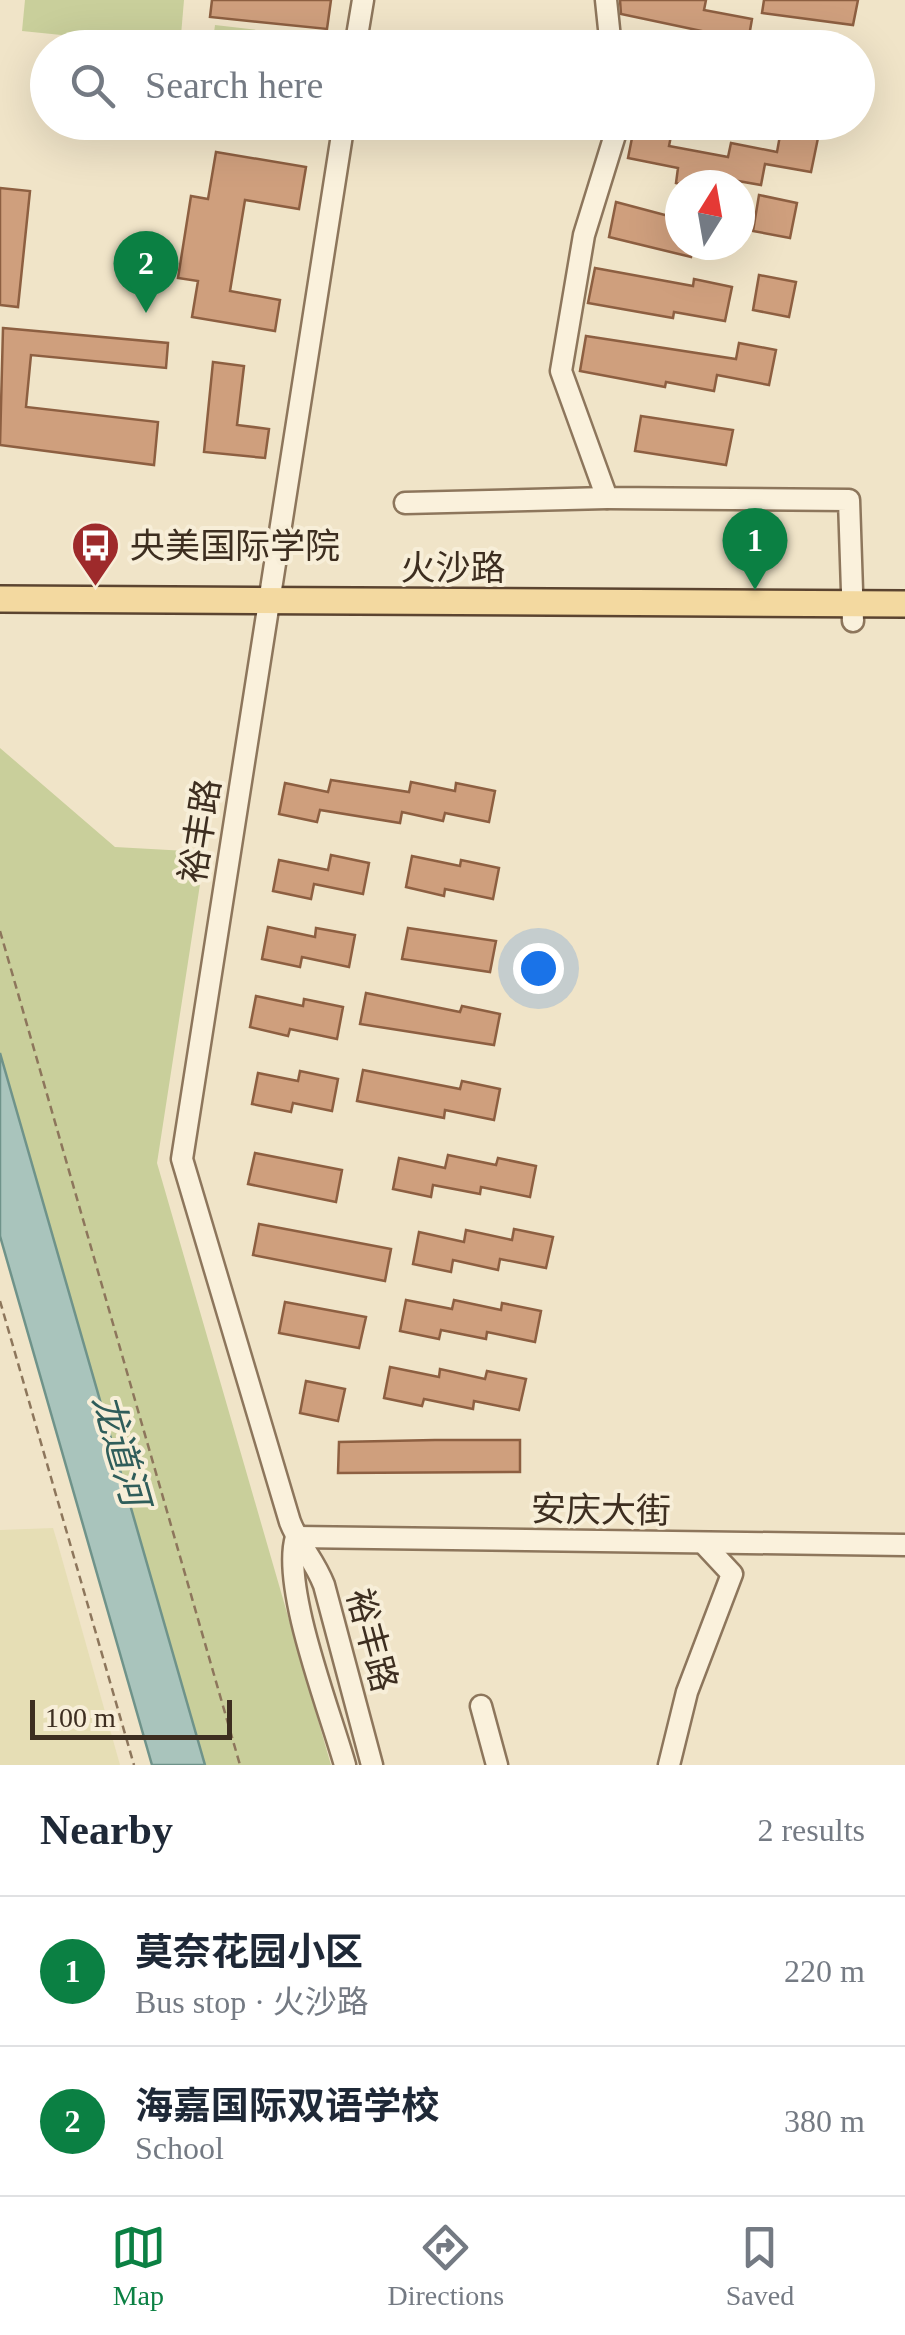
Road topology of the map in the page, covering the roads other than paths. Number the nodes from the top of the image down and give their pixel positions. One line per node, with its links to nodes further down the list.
1 (363, 0): 3 (street)
2 (606, 0): 4 (street)
3 (359, 30)
4 (609, 30)
5 (341, 140): 11 (street, 裕丰路)
6 (613, 140): 7 (street)
7 (607, 498): 8 (street); 12 (street)
8 (405, 503)
9 (0, 599): 11 (main road, 火沙路)
10 (905, 604): 12 (main road, 火沙路)
11 (268, 610): 12 (main road, 火沙路); 13 (main road, 火沙路); 15 (street, 裕丰路)
12 (852, 612): 14 (main road, 火沙路)
13 (0, 616)
14 (905, 620)
15 (296, 1537): 16 (street, 安庆大街); 19 (street, 裕丰路); 20 (street, 裕丰路)
16 (704, 1544): 17 (street, 安庆大街); 22 (street)
17 (905, 1544)
18 (481, 1706): 21 (street)
19 (345, 1765)
20 (372, 1765)
21 (498, 1765)
22 (669, 1765)

